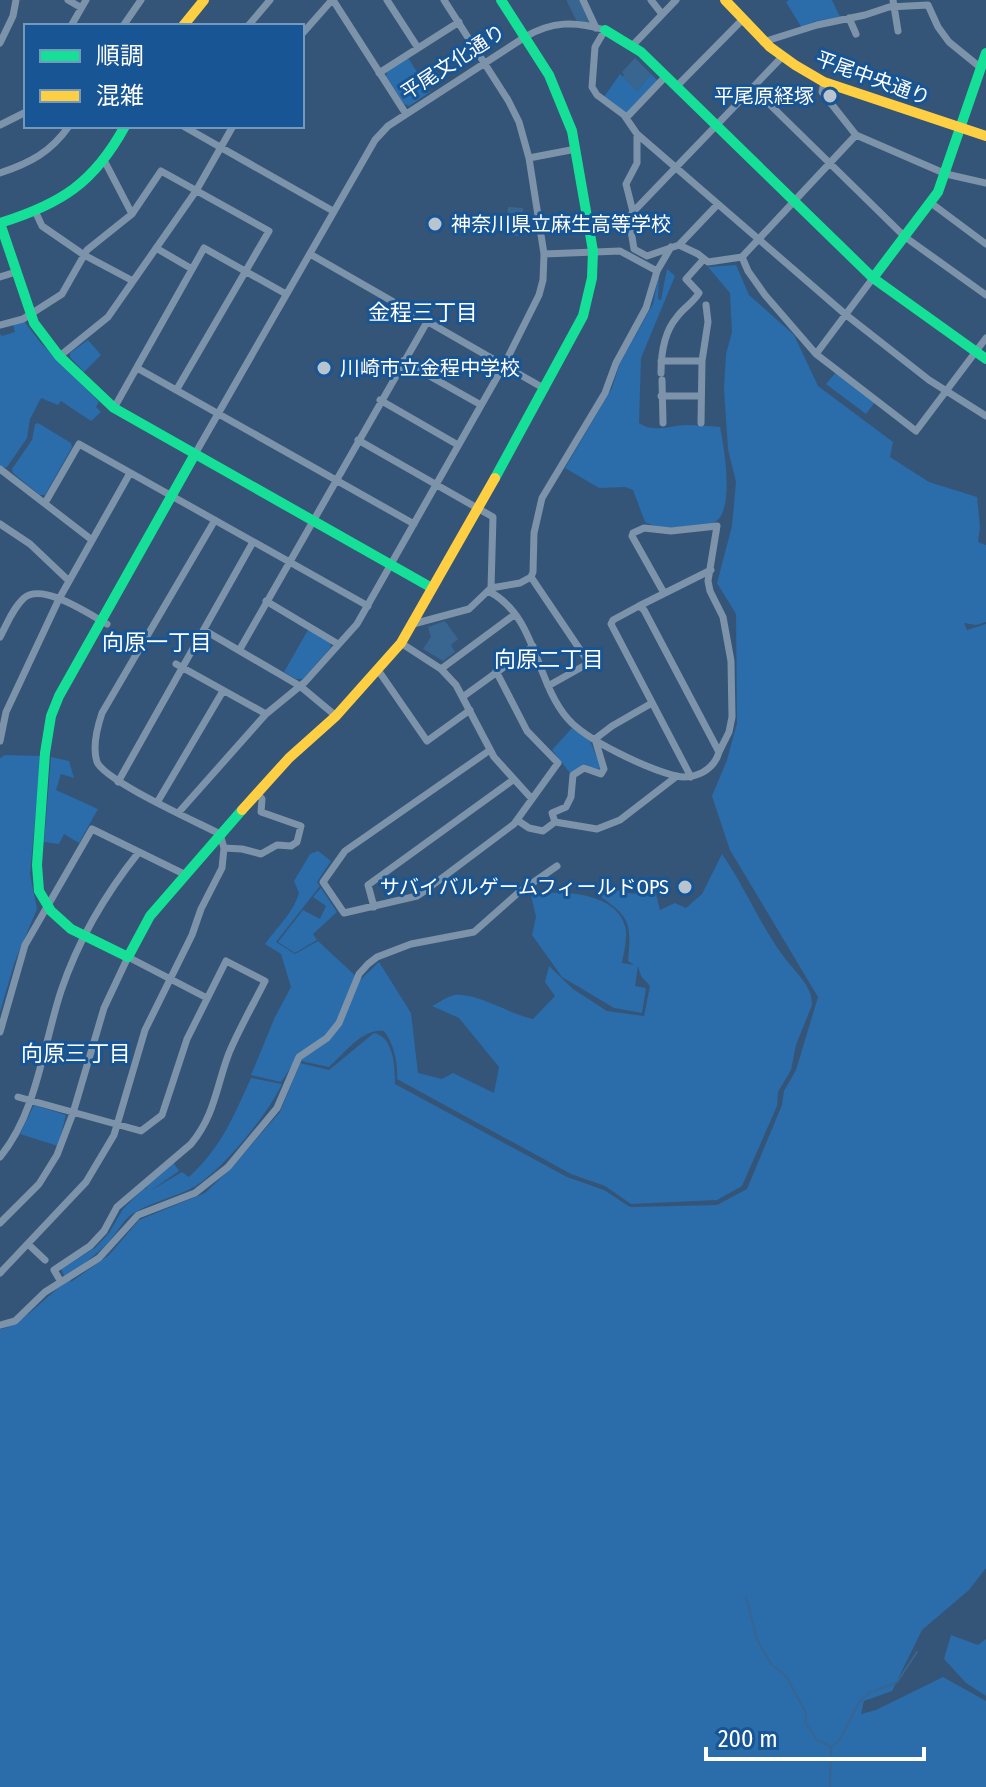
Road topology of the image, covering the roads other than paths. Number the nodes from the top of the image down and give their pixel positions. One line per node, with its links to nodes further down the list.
1 (16, 0): 30 (street)
2 (68, 0): 14 (street)
3 (141, 0): 21 (street)
4 (270, 0): 23 (street)
5 (332, 0): 26 (street); 37 (street)
6 (387, 0): 32 (street)
7 (444, 0): 19 (street)
8 (501, 0): 28 (street)
9 (583, 0): 24 (street)
10 (651, 0): 16 (street)
11 (676, 0): 16 (street)
12 (725, 0): 18 (street, 平尾中央通り)
13 (202, 1): 22 (street)
14 (83, 4): 20 (street)
15 (894, 4): 17 (street); 25 (street); 36 (street)
16 (662, 14): 31 (street)
17 (849, 18): 27 (street); 29 (street)
18 (742, 20): 29 (street, 平尾中央通り); 40 (street)
19 (459, 22): 32 (street); 35 (street)
20 (72, 24)
21 (124, 24)
22 (185, 24)
23 (250, 24)
24 (600, 29): 28 (street, 平尾文化通り); 31 (street, 平尾文化通り); 44 (street)
25 (898, 31)
26 (304, 32)
27 (856, 34)
28 (525, 37): 35 (street, 平尾文化通り); 56 (street)
29 (763, 42): 34 (street, 平尾中央通り)
30 (0, 43)
31 (633, 45): 38 (street, 平尾文化通り)
32 (418, 48): 37 (street)
33 (986, 53): 36 (street)
34 (781, 58): 39 (street, 平尾中央通り); 41 (street)
35 (485, 63): 43 (street, 平尾文化通り); 57 (street)
36 (981, 68): 51 (street)
37 (379, 73): 43 (street)
38 (665, 77): 40 (street, 平尾文化通り); 44 (street)
39 (824, 82): 51 (street, 平尾中央通り); 53 (street)
40 (676, 87): 46 (street, 平尾文化通り)
41 (753, 88): 46 (street); 59 (street)
42 (24, 113): 45 (street)
43 (406, 114): 68 (street, 平尾文化通り)
44 (626, 118): 52 (street)
45 (0, 125)
46 (717, 127): 60 (street); 65 (street, 平尾文化通り)
47 (67, 128): 61 (street)
48 (124, 128): 58 (street)
49 (187, 128): 55 (street)
50 (232, 128): 55 (street)
51 (961, 128): 54 (street, 平尾中央通り); 62 (street)
52 (637, 134): 60 (street); 69 (street)
53 (856, 135): 59 (street); 62 (street)
54 (986, 136)
55 (221, 147): 64 (street); 68 (street)
56 (576, 149): 57 (street); 78 (street)
57 (529, 158): 80 (street)
58 (105, 162): 70 (street); 71 (street)
59 (829, 163): 65 (street); 73 (street)
60 (677, 168): 67 (street); 69 (street)
61 (0, 173)
62 (946, 174): 63 (street); 66 (street)
63 (986, 183)
64 (196, 191): 71 (street); 77 (street); 85 (street)
65 (794, 201): 74 (street); 89 (street, 平尾文化通り)
66 (931, 203): 73 (street); 75 (street)
67 (718, 204): 74 (street); 76 (street)
68 (333, 211): 79 (street, 平尾文化通り)
69 (633, 212): 76 (street)
70 (36, 213): 72 (street); 81 (street)
71 (132, 214): 81 (street)
72 (0, 223): 87 (street)
73 (905, 237): 89 (street); 92 (street)
74 (759, 239): 82 (street); 95 (street)
75 (986, 244)
76 (675, 246): 83 (street); 86 (street)
77 (156, 248): 84 (street); 90 (street)
78 (593, 251): 80 (street); 86 (street); 109 (street)
79 (310, 254): 91 (street, 平尾文化通り); 96 (street)
80 (544, 254): 106 (street)
81 (84, 255): 90 (street); 94 (street)
82 (742, 257): 83 (street); 100 (street)
83 (703, 260): 104 (street)
84 (192, 269): 85 (street); 107 (street)
85 (245, 271): 91 (street); 108 (street)
86 (657, 271): 139 (street)
87 (16, 272): 88 (street); 94 (street)
88 (0, 277)
89 (873, 278): 95 (street); 99 (street, 平尾文化通り)
90 (133, 281): 101 (street)
91 (286, 294): 116 (street, 平尾文化通り)
92 (986, 295)
93 (706, 305): 105 (street)
94 (30, 314): 97 (street); 101 (street)
95 (845, 314): 100 (street); 110 (street)
96 (427, 322): 103 (street); 106 (street)
97 (0, 325)
98 (986, 338): 99 (street)
99 (975, 353): 102 (street, 平尾文化通り); 110 (street)
100 (816, 354): 110 (street)
101 (61, 355): 115 (street)
102 (986, 359)
103 (403, 361): 113 (street); 114 (street)
104 (661, 361): 105 (street); 111 (street)
105 (702, 361): 112 (street)
106 (504, 365): 109 (street); 114 (street)
107 (137, 368): 108 (street); 115 (street)
108 (177, 389): 116 (street)
109 (545, 389): 129 (street)
110 (947, 392): 117 (street)
111 (661, 396): 112 (street); 118 (street)
112 (700, 396): 119 (street)
113 (380, 400): 120 (street); 121 (street)
114 (481, 405): 121 (street)
115 (114, 408): 122 (street)
116 (219, 412): 122 (street, 平尾文化通り); 125 (street)
117 (986, 416)
118 (663, 423)
119 (701, 423)
120 (358, 440): 125 (street); 126 (street)
121 (458, 445): 126 (street)
122 (195, 454): 127 (street); 131 (street)
123 (0, 469): 128 (street)
124 (130, 473): 127 (street); 128 (street); 134 (street)
125 (336, 479): 131 (street); 133 (street)
126 (436, 485): 129 (street); 133 (street)
127 (173, 496): 130 (street); 149 (street)
128 (45, 503): 134 (street)
129 (478, 508): 141 (street); 142 (street)
130 (215, 520): 135 (street); 176 (street)
131 (312, 520): 136 (street); 137 (street)
132 (0, 524): 140 (street)
133 (414, 524): 137 (street)
134 (92, 540): 140 (street)
135 (253, 542): 136 (street); 151 (street)
136 (288, 562): 145 (street); 146 (street)
137 (391, 565): 141 (street); 146 (street)
138 (711, 570): 143 (street); 143 (street); 172 (street)
139 (531, 577): 142 (street); 162 (street)
140 (69, 581): 144 (street)
141 (432, 588): 150 (street)
142 (490, 590): 148 (street); 150 (street)
143 (664, 593): 147 (street)
144 (59, 599): 149 (street); 152 (street); 170 (street)
145 (266, 601): 154 (street); 156 (street)
146 (368, 606): 154 (street)
147 (639, 606): 165 (street); 172 (street)
148 (514, 615): 155 (street); 158 (street)
149 (104, 623): 188 (street)
150 (413, 624): 153 (street)
151 (204, 630): 156 (street); 157 (street)
152 (0, 637)
153 (401, 643): 158 (street); 159 (street)
154 (338, 644): 161 (street)
155 (533, 646): 160 (street); 162 (street)
156 (240, 649): 161 (street)
157 (180, 666): 163 (street); 176 (street)
158 (441, 669): 164 (street)
159 (378, 670): 166 (street); 168 (street)
160 (496, 671): 164 (street); 178 (street)
161 (300, 686): 167 (street); 168 (street)
162 (548, 686): 169 (street)
163 (223, 691): 167 (street); 179 (street)
164 (464, 696): 166 (street)
165 (652, 703): 169 (street); 174 (street)
166 (470, 710): 171 (street)
167 (266, 714): 180 (street)
168 (336, 716): 177 (street)
169 (595, 739): 173 (street); 182 (street)
170 (0, 741)
171 (490, 750): 175 (street); 189 (street)
172 (719, 752): 174 (street)
173 (677, 776): 174 (street); 182 (street)
174 (691, 777)
175 (513, 780): 178 (street); 189 (street)
176 (118, 782): 179 (street)
177 (258, 794): 183 (street); 184 (street)
178 (532, 799): 181 (street)
179 (158, 801): 180 (street)
180 (179, 812): 183 (street)
181 (517, 820): 182 (street); 189 (street)
182 (555, 822)
183 (220, 834): 184 (street); 187 (street)
184 (224, 848): 192 (street)
185 (139, 852): 187 (street); 188 (street); 190 (street)
186 (557, 866): 204 (street)
187 (184, 874): 191 (street)
188 (48, 906): 190 (street); 194 (street)
189 (374, 907)
190 (86, 936): 191 (street); 196 (street)
191 (128, 957): 192 (street); 197 (street)
192 (170, 979): 193 (street); 198 (street)
193 (207, 998): 198 (street); 204 (street)
194 (0, 1032)
195 (18, 1097): 196 (street)
196 (29, 1100): 197 (street); 199 (street)
197 (73, 1113): 198 (street); 200 (street)
198 (116, 1125): 201 (street)
199 (0, 1157)
200 (0, 1223)
201 (28, 1244): 202 (street); 203 (street)
202 (45, 1260)
203 (0, 1273)
204 (61, 1282): 205 (street)
205 (0, 1325)

